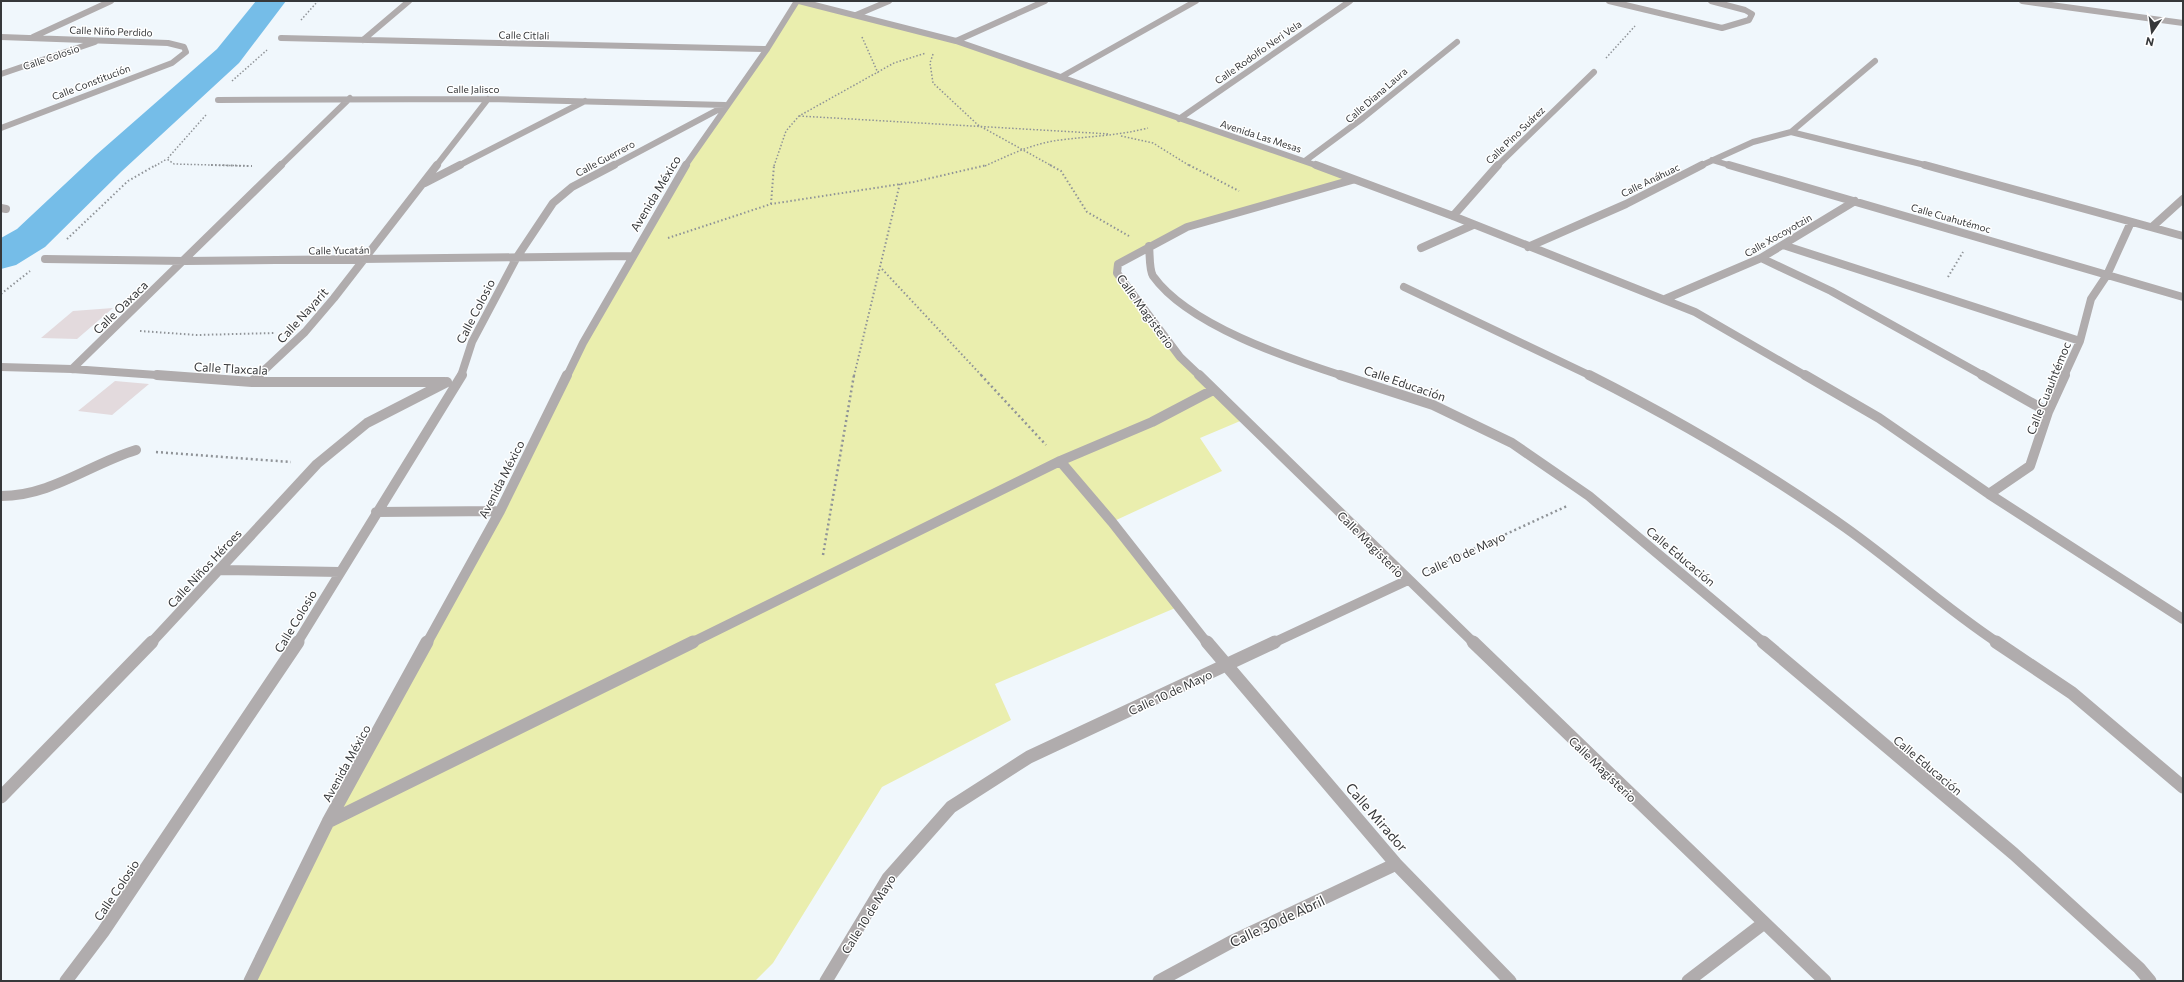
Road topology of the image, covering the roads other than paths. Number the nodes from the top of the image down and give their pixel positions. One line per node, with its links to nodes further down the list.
1 (112, 1): 16 (street)
2 (409, 1): 19 (street)
3 (798, 1): 13 (street); 22 (street, Avenida México)
4 (889, 1): 13 (street)
5 (1045, 1): 20 (street)
6 (1196, 1): 27 (street)
7 (1350, 1): 33 (street, Calle Rodolfo Neri Vela)
8 (1609, 1): 9 (street)
9 (1712, 1)
10 (2022, 1): 12 (street)
11 (2056, 1): 12 (street)
12 (2043, 5): 14 (street)
13 (856, 16): 20 (street, Avenida Las Mesas)
14 (2183, 23)
15 (1, 37): 16 (street, Calle Niño Perdido)
16 (31, 38): 18 (street, Calle Niño Perdido)
17 (281, 38): 19 (street, Calle Citlali)
18 (100, 40): 23 (street, Calle Niño Perdido); 26 (street, Calle Colosio)
19 (363, 40): 22 (street, Calle Citlali)
20 (956, 41): 27 (street, Avenida Las Mesas)
21 (1457, 42): 37 (street, Calle Diana Laura)
22 (767, 50): 32 (street, Avenida México)
23 (186, 52): 34 (street, Calle Constitución)
24 (1875, 61): 35 (street)
25 (1594, 72): 42 (street, Calle Pino Suárez)
26 (1, 74)
27 (1061, 77): 33 (street, Avenida Las Mesas)
28 (350, 98): 29 (street, Calle Jalisco); 30 (street, Calle Jalisco); 56 (street, Calle Oaxaca)
29 (488, 99): 31 (street, Calle Jalisco); 39 (street, Calle Nayarit)
30 (218, 100)
31 (587, 100): 32 (street, Calle Jalisco); 39 (street)
32 (727, 105): 51 (street, Avenida México); 52 (street, Calle Guerrero)
33 (1179, 120): 37 (street, Avenida Las Mesas)
34 (1, 128)
35 (1791, 132): 36 (street, Calle Anáhuac); 43 (street)
36 (1712, 160): 41 (street, Calle Cuahutémoc); 49 (street, Calle Anáhuac)
37 (1305, 162): 38 (street, Avenida Las Mesas)
38 (1352, 180): 42 (street, Avenida Las Mesas); 48 (street, Calle Magisterio)
39 (421, 185): 55 (street, Calle Nayarit)
40 (2183, 199): 45 (street)
41 (1855, 201): 47 (street, Calle Xocoyotzin); 57 (street, Calle Cuahutémoc)
42 (1453, 216): 44 (street, Avenida Las Mesas)
43 (2131, 222): 45 (street); 57 (street, Calle Cuauhtémoc)
44 (1473, 225): 49 (street, Avenida Las Mesas); 50 (street)
45 (2152, 227): 46 (street)
46 (2183, 236)
47 (1782, 245): 53 (street, Calle Xocoyotzin); 61 (street)
48 (1149, 246): 67 (street, Calle Magisterio); 92 (street, Calle Educación)
49 (1528, 247): 60 (street, Avenida Las Mesas)
50 (1421, 248)
51 (633, 256): 52 (street, Calle Yucatán); 73 (street, Avenida México)
52 (517, 257): 55 (street, Calle Yucatán); 64 (street, Calle Colosio)
53 (1761, 258): 60 (street, Calle Xocoyotzin); 68 (street)
54 (45, 259): 56 (street, Calle Yucatán)
55 (365, 260): 56 (street, Calle Yucatán); 65 (street, Calle Nayarit)
56 (185, 261): 63 (street, Calle Oaxaca)
57 (2107, 276): 59 (street, Calle Cuahutémoc); 61 (street, Calle Cuauhtémoc)
58 (1404, 287): 80 (street)
59 (2183, 297)
60 (1665, 299): 71 (street, Avenida Las Mesas)
61 (2080, 341): 68 (street, Calle Cuauhtémoc)
62 (1, 367): 63 (street, Calle Tlaxcala)
63 (72, 369): 65 (street, Calle Tlaxcala)
64 (460, 380): 66 (street, Calle Tlaxcala); 74 (street, Calle Colosio)
65 (252, 382): 66 (street, Calle Tlaxcala)
66 (447, 382): 75 (street, Calle Niños Héroes)
67 (1213, 390): 70 (street); 77 (street, Calle Magisterio)
68 (2048, 412): 71 (street, Calle Cuauhtémoc)
69 (136, 450): 72 (street)
70 (1060, 461): 79 (street, Calle Mirador); 82 (street)
71 (1989, 494): 78 (street, Avenida Las Mesas)
72 (1, 496)
73 (500, 511): 74 (street); 82 (street, Avenida México)
74 (376, 512): 76 (street, Calle Colosio)
75 (220, 570): 76 (street); 81 (street, Calle Niños Héroes)
76 (340, 572): 85 (street, Calle Colosio)
77 (1408, 580): 79 (street, Calle 10 de Mayo); 84 (street, Calle Magisterio)
78 (2183, 619)
79 (1226, 667): 83 (street, Calle Mirador); 87 (street, Calle 10 de Mayo)
80 (2183, 787)
81 (1, 797)
82 (328, 822): 86 (street, Avenida México)
83 (1396, 864): 88 (street, Calle 30 de Abril); 89 (street, Calle Mirador)
84 (1764, 924): 90 (street); 91 (street, Calle Magisterio)
85 (66, 981)
86 (250, 981)
87 (826, 981)
88 (1159, 981)
89 (1510, 981)
90 (1688, 981)
91 (1826, 981)
92 (2150, 981)

